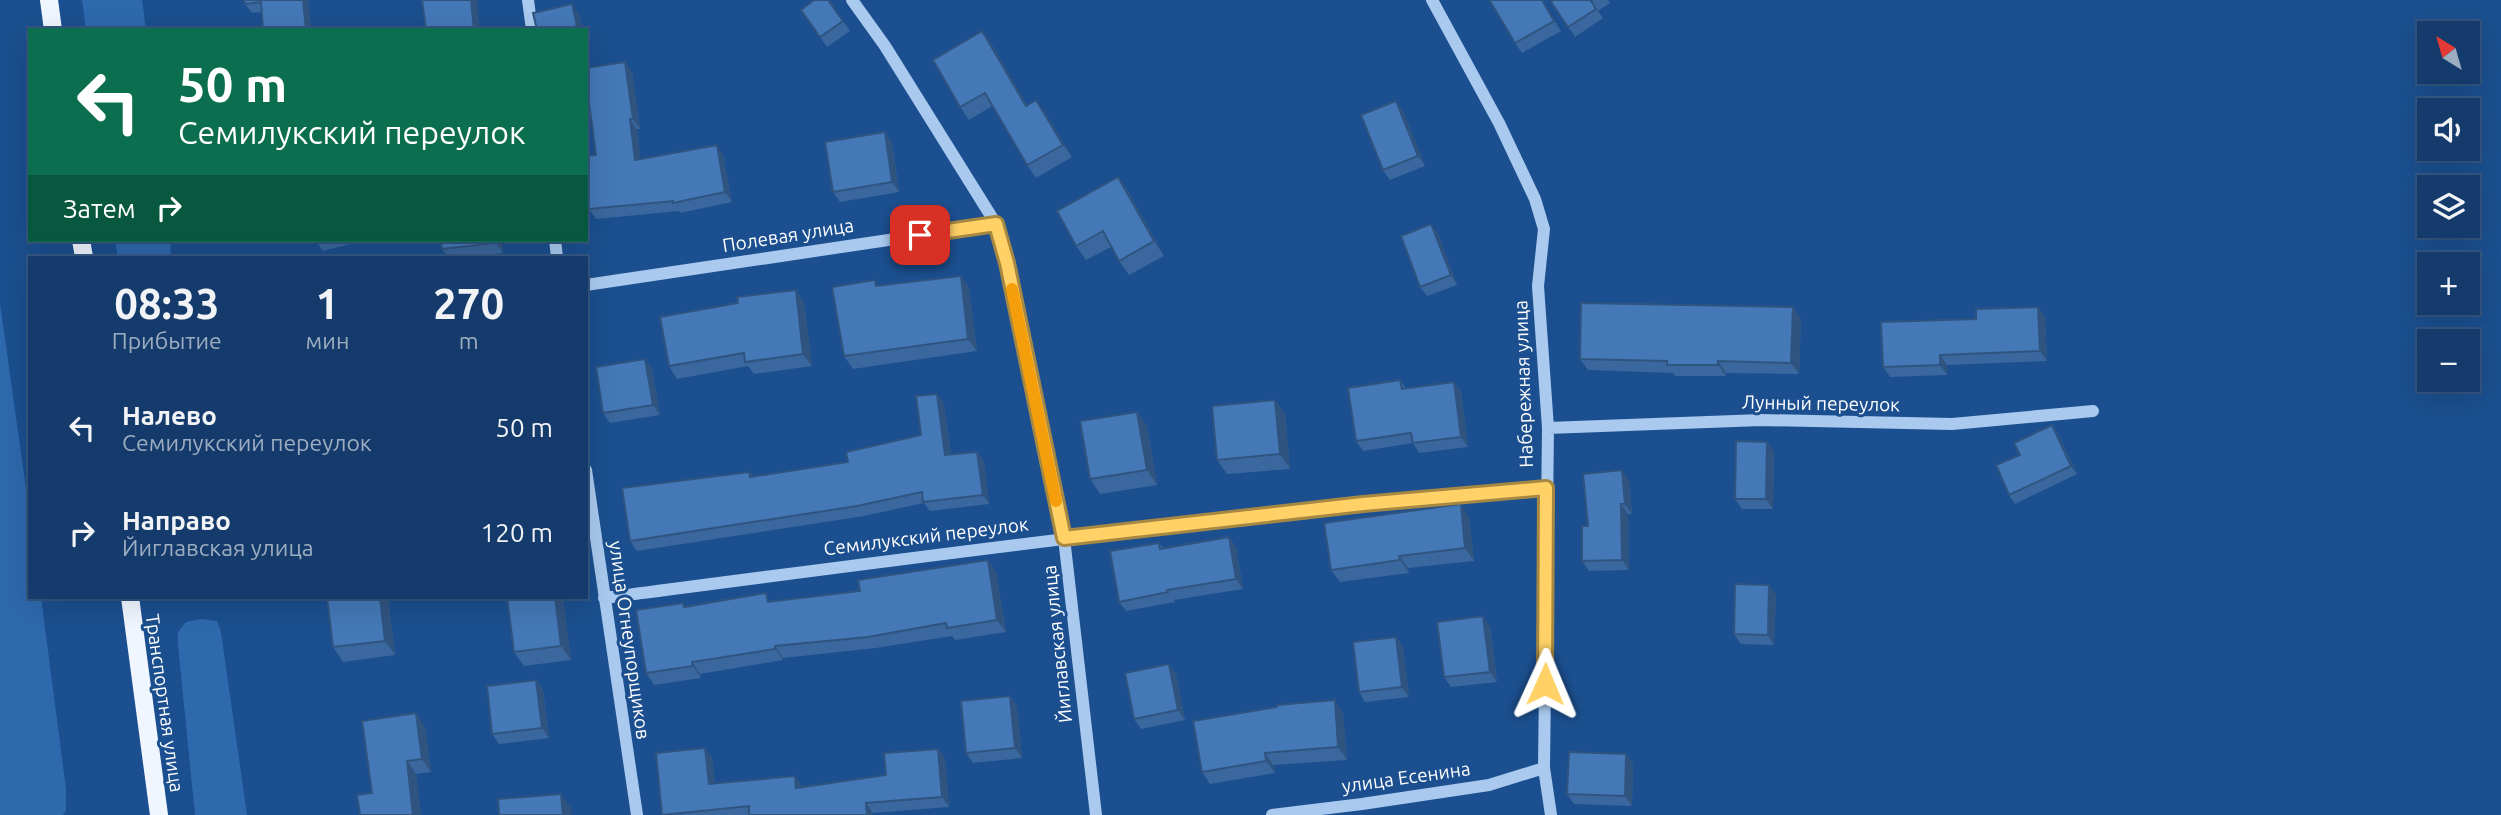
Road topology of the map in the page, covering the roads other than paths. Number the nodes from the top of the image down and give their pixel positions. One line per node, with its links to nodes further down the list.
1 (49, 0): 5 (main road)
2 (528, 0): 6 (street)
3 (852, 0): 7 (street, Йиглавская улица)
4 (1432, 0): 10 (street, Набережная улица)
5 (53, 28)
6 (532, 28)
7 (996, 224): 8 (street, Полевая улица); 13 (street, Йиглавская улица)
8 (588, 285)
9 (2093, 411): 10 (street, Лунный переулок)
10 (1548, 428): 12 (street, Набережная улица)
11 (588, 484): 14 (street, улица Огнеупорщиков)
12 (1546, 488): 13 (street, Семилукский переулок); 16 (street, Набережная улица)
13 (1064, 538): 14 (street, Семилукский переулок); 19 (street, Йиглавская улица)
14 (604, 598): 18 (street, улица Огнеупорщиков)
15 (130, 599): 17 (main road, Транспортная улица)
16 (1544, 768): 20 (street, улица Есенина); 21 (street, Набережная улица)
17 (159, 815)
18 (637, 815)
19 (1096, 815)
20 (1272, 815)
21 (1551, 815)

